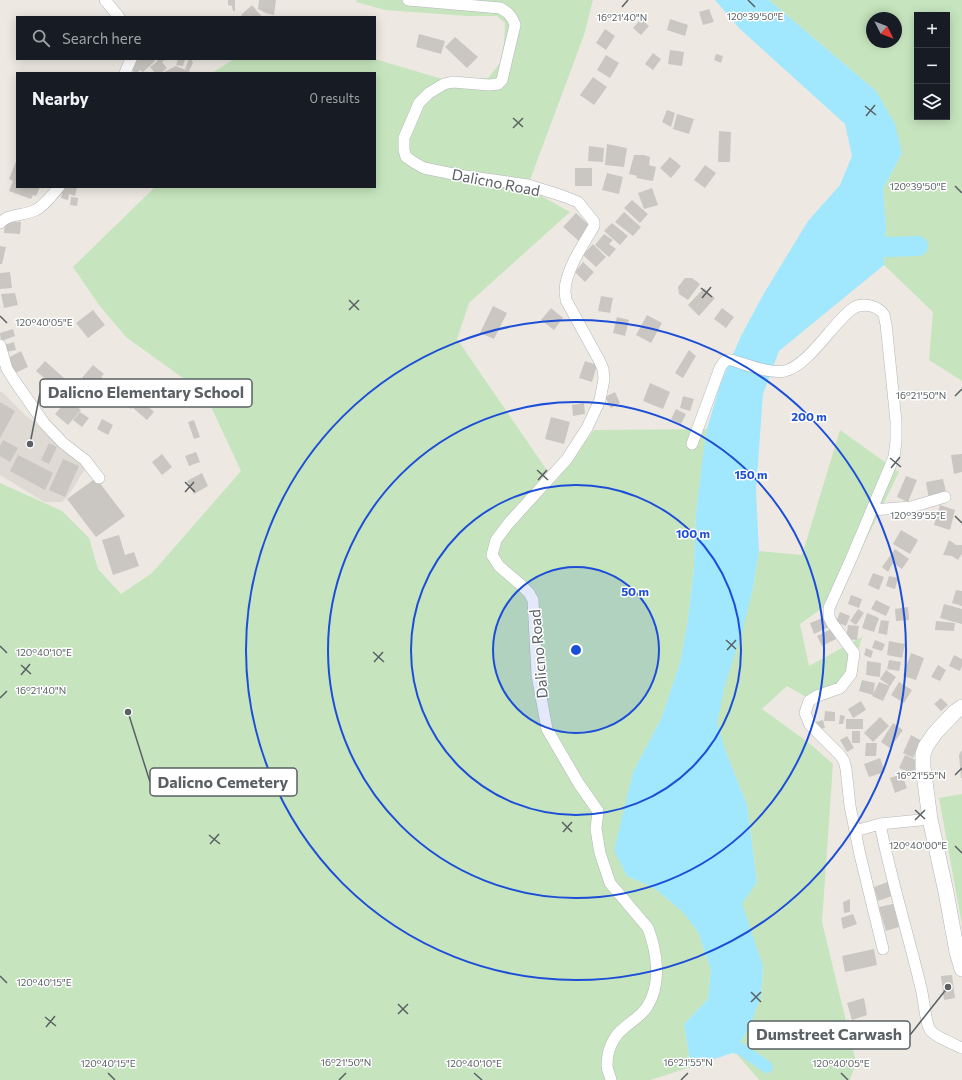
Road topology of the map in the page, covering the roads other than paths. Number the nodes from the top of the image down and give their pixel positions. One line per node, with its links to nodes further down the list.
1 (105, 0): 3 (street)
2 (408, 0): 20 (street, Dalicno Road)
3 (118, 16)
4 (131, 60): 5 (street)
5 (125, 72)
6 (58, 188): 7 (street)
7 (0, 223)
8 (0, 346): 10 (street)
9 (692, 444): 12 (street)
10 (99, 478)
11 (945, 497): 12 (street)
12 (872, 510): 16 (street)
13 (962, 707): 14 (main road)
14 (930, 819): 15 (street); 18 (main road)
15 (880, 824): 16 (street); 19 (street)
16 (855, 830): 17 (street)
17 (883, 949)
18 (962, 969)
19 (962, 1048)
20 (611, 1080)

